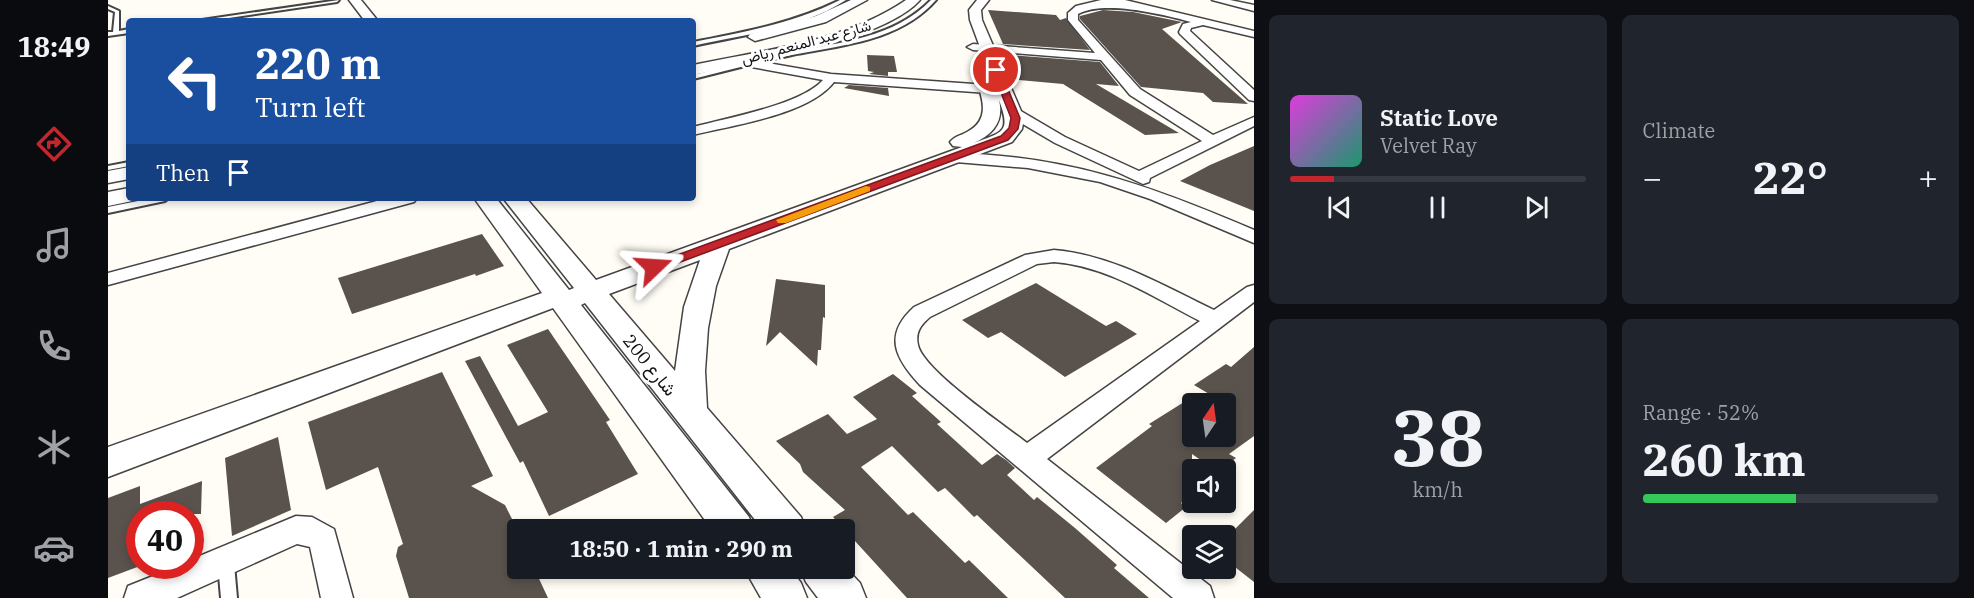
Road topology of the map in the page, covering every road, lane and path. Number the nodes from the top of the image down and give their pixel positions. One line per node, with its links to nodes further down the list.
1 (355, 0): 15 (street)
2 (844, 0): 21 (lane)
3 (861, 0): 23 (street, شارع عبد المنعم رياض)
4 (914, 0): 26 (street, شارع عبد المنعم رياض)
5 (934, 0): 25 (lane)
6 (970, 0): 22 (street)
7 (982, 0): 22 (street)
8 (1113, 0): 16 (street); 24 (street)
9 (1217, 0): 12 (street)
10 (337, 1): 13 (street); 14 (lane)
11 (108, 7): 18 (lane)
12 (1254, 8)
13 (347, 14)
14 (219, 18)
15 (370, 18)
16 (1202, 22): 20 (street); 30 (street)
17 (126, 31): 18 (lane)
18 (116, 33): 19 (lane)
19 (108, 34)
20 (1254, 34)
21 (696, 43)
22 (980, 47): 24 (street); 29 (street); 31 (street)
23 (696, 51)
24 (1104, 57): 34 (street)
25 (750, 64): 27 (lane); 28 (street)
26 (696, 69)
27 (696, 76)
28 (831, 78): 29 (street); 33 (street)
29 (988, 89): 35 (street)
30 (1254, 97)
31 (1014, 113): 35 (street); 40 (street)
32 (1254, 121): 34 (street)
33 (696, 130)
34 (1212, 141): 40 (street)
35 (942, 155): 49 (street); 50 (street); 52 (street)
36 (126, 165): 37 (lane)
37 (108, 168)
38 (126, 174): 39 (street)
39 (108, 177)
40 (1139, 177): 48 (street)
41 (126, 196): 42 (street)
42 (108, 199)
43 (151, 201): 47 (lane)
44 (397, 201): 51 (street)
45 (488, 201): 52 (street, شارع 200)
46 (516, 201): 52 (street, شارع 200)
47 (108, 210)
48 (1254, 225)
49 (1254, 237)
50 (719, 244): 52 (street); 55 (street)
51 (108, 279)
52 (569, 292): 55 (street, شارع 200); 57 (street); 58 (street, شارع 200)
53 (1254, 292): 54 (street)
54 (1216, 320): 56 (street); 56 (street)
55 (691, 416): 59 (street, شارع 200)
56 (1026, 459): 68 (street)
57 (108, 462)
58 (727, 519)
59 (778, 519)
60 (225, 561): 63 (street); 64 (lane); 65 (street)
61 (772, 579): 66 (street)
62 (829, 579): 67 (street)
63 (140, 598)
64 (229, 598)
65 (337, 598)
66 (786, 598)
67 (845, 598)
68 (1198, 598)

